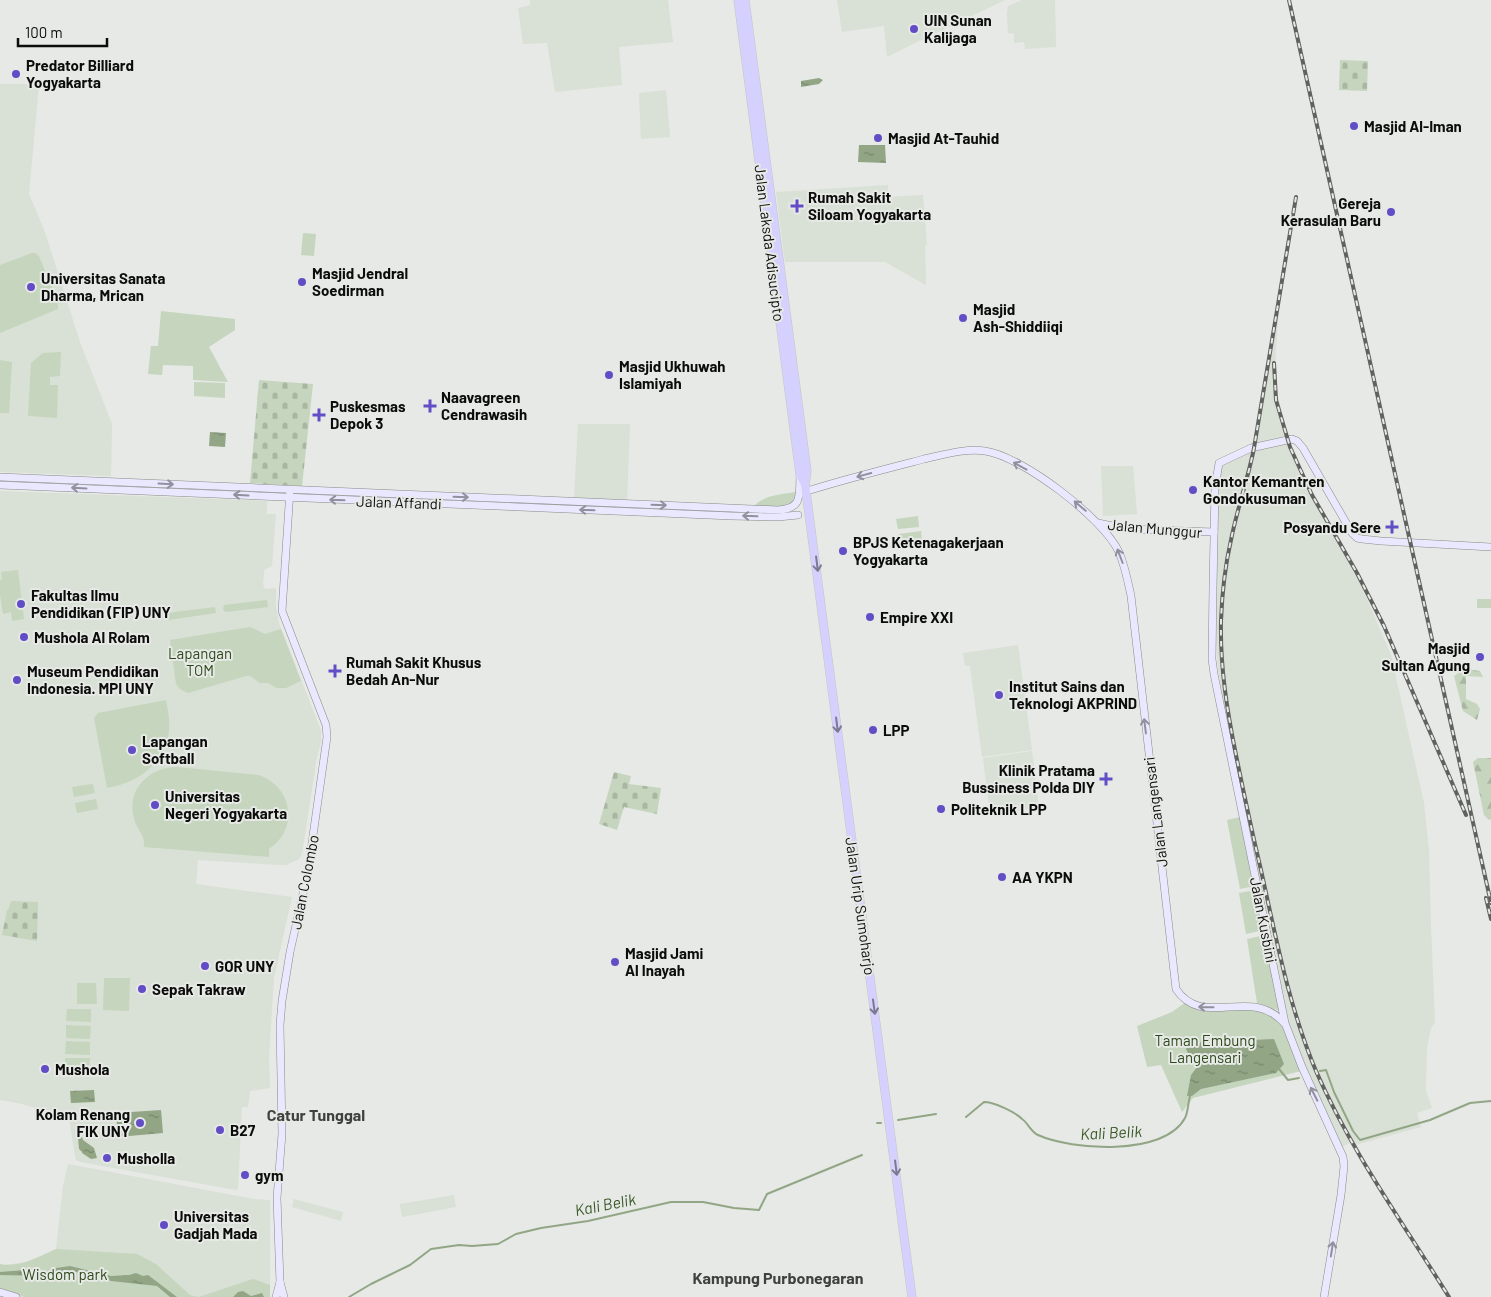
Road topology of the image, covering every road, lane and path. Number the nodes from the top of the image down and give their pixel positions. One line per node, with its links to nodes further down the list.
1 (738, 0): 3 (main road, Jalan Laksda Adisucipto)
2 (745, 0): 3 (main road, Jalan Laksda Adisucipto)
3 (791, 373): 4 (main road, Jalan Laksda Adisucipto); 8 (main road, Jalan Laksda Adisucipto)
4 (800, 475): 8 (main road, Jalan Laksda Adisucipto); 12 (main road)
5 (0, 477): 6 (main road, Jalan Affandi)
6 (50, 483): 7 (main road, Jalan Affandi); 9 (main road, Jalan Affandi)
7 (0, 485)
8 (806, 487): 10 (main road, Jalan Laksda Adisucipto); 15 (main road, Jalan Munggur, one-way to 8)
9 (290, 494): 11 (main road, Jalan Affandi); 20 (main road, Jalan Colombo)
10 (808, 500): 13 (main road); 14 (main road, Jalan Laksda Adisucipto)
11 (640, 508): 12 (main road, Jalan Affandi, one-way to 12); 13 (main road, Jalan Affandi, one-way to 11)
12 (778, 510): 13 (main road, Jalan Affandi)
13 (798, 515): 16 (main road)
14 (810, 515): 16 (main road, Jalan Urip Sumoharjo)
15 (1097, 522): 17 (main road, Jalan Munggur); 19 (main road, Jalan Langensari, one-way to 15)
16 (812, 527): 25 (main road, Jalan Urip Sumoharjo, one-way to 25)
17 (1214, 532): 18 (main road, Jalan Munggur); 19 (main road, Jalan Kusbini)
18 (1491, 547)
19 (1285, 1023): 26 (main road, Jalan Kusbini, one-way to 19)
20 (280, 1282): 23 (main road, Jalan Colombo); 24 (main road, Jalan Colombo)
21 (0, 1292): 22 (main road)
22 (16, 1297)
23 (276, 1297)
24 (284, 1297)
25 (912, 1297)
26 (1324, 1297)

